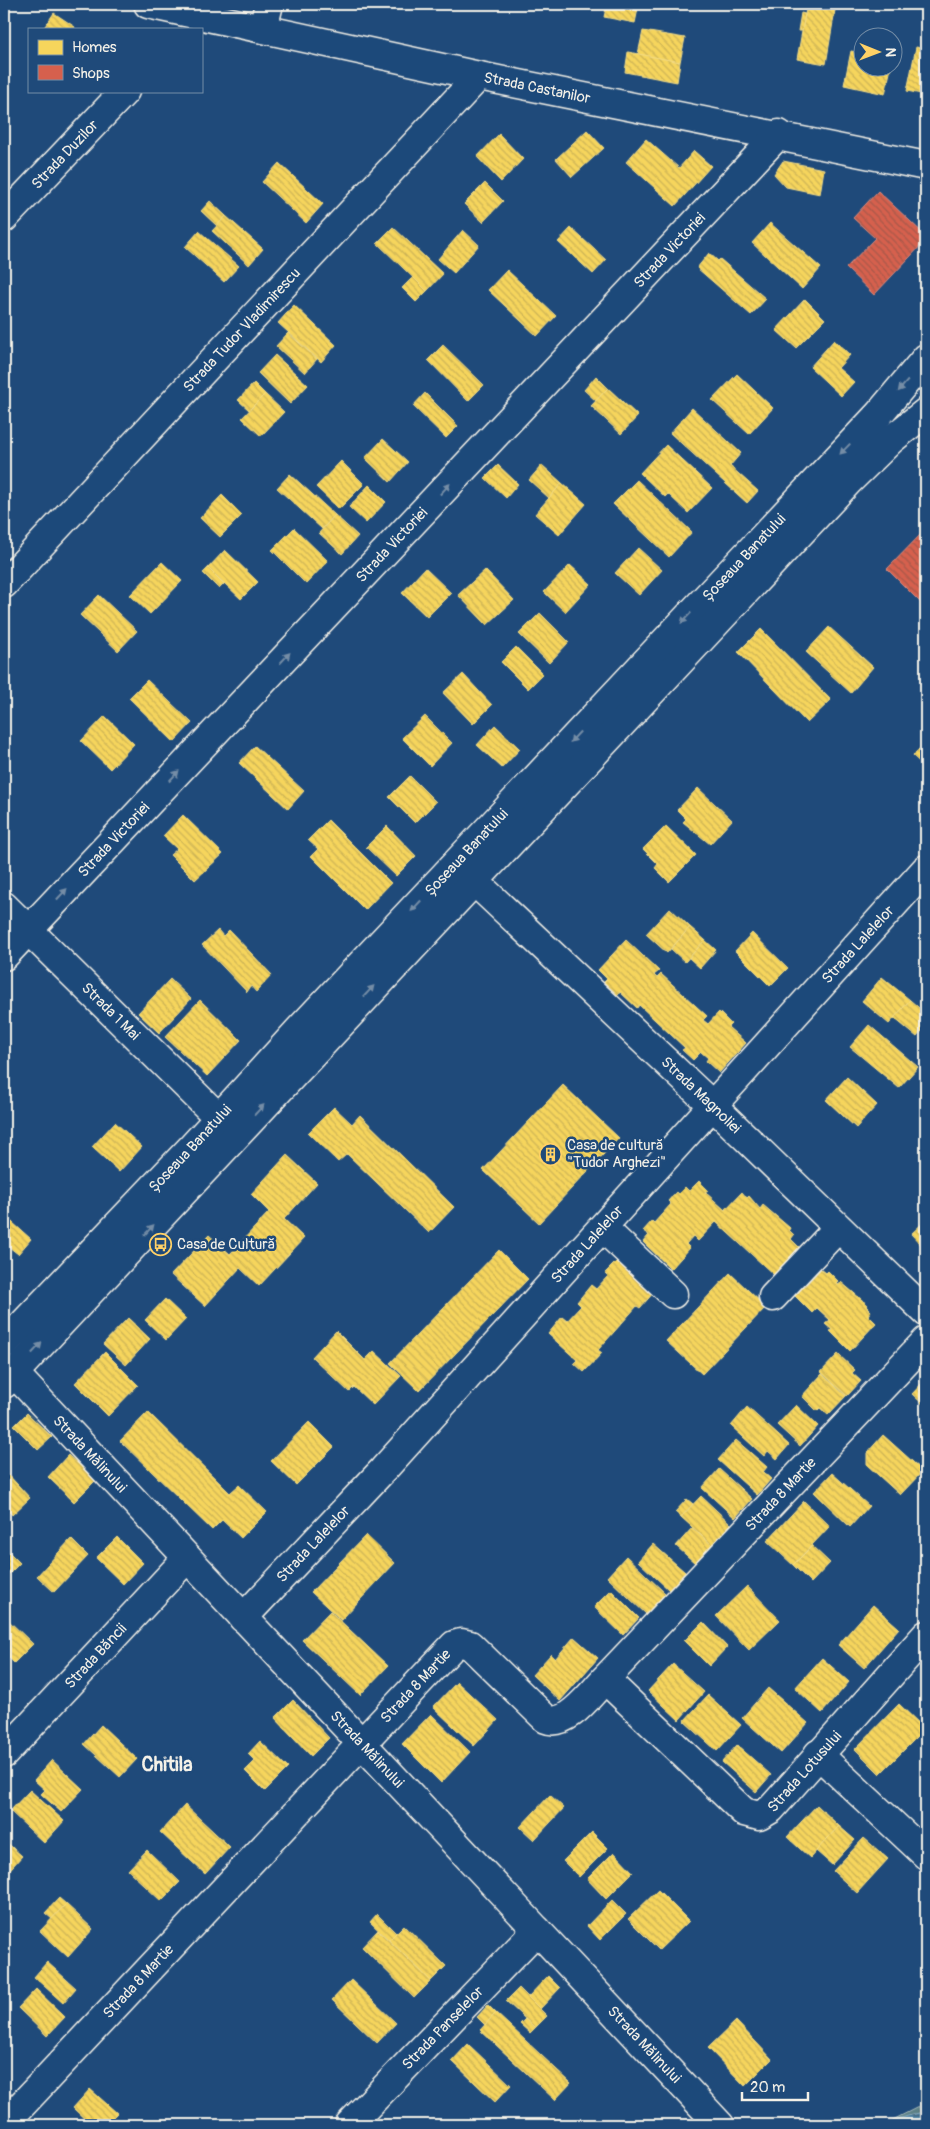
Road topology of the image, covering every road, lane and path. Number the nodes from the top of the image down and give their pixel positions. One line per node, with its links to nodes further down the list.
1 (148, 4): 3 (street, Strada Castanilor)
2 (266, 16): 3 (street, Strada Castanilor); 4 (street, Strada Castanilor)
3 (191, 21)
4 (479, 76): 6 (street, Strada Castanilor); 11 (street, Strada Tudor Vladimirescu)
5 (124, 92): 8 (street, Strada Duzilor)
6 (779, 134): 7 (street, Strada Castanilor); 15 (street, Strada Victoriei, one-way to 6)
7 (926, 166)
8 (4, 218)
9 (926, 358): 18 (street, Șoseaua Banatului, one-way to 18)
10 (926, 412): 13 (street, Șoseaua Banatului)
11 (4, 584)
12 (926, 869): 17 (street, Strada Lalelelor)
13 (474, 881): 17 (street, Strada Magnoliei); 26 (street, Șoseaua Banatului, one-way to 13)
14 (4, 906): 15 (street, Strada 1 Mai)
15 (29, 930): 16 (street, Strada Victoriei); 18 (street, Strada 1 Mai)
16 (4, 956)
17 (713, 1106): 19 (street, Strada Lalelelor); 20 (street, Strada Magnoliei)
18 (218, 1117): 25 (street, Șoseaua Banatului)
19 (603, 1228): 21 (street); 28 (street, Strada Lalelelor)
20 (838, 1228): 22 (street); 23 (street, Strada Magnoliei)
21 (673, 1294)
22 (773, 1297)
23 (926, 1312)
24 (926, 1341): 30 (street, Strada 8 Martie)
25 (4, 1344)
26 (9, 1378): 27 (street, Strada Mălinului)
27 (187, 1558): 28 (street, Strada Mălinului); 32 (street, Strada Băncii)
28 (243, 1618): 31 (street, Strada Mălinului)
29 (926, 1635): 33 (street, Strada Lotusului)
30 (605, 1679): 31 (street, Strada 8 Martie); 33 (street, Strada Lotusului)
31 (361, 1743): 35 (street, Strada Mălinului); 36 (street, Strada 8 Martie)
32 (4, 1754)
33 (818, 1754): 34 (street)
34 (926, 1855)
35 (537, 1930): 37 (street, Strada Panselelor); 38 (street, Strada Mălinului)
36 (4, 2124)
37 (349, 2125)
38 (720, 2125)

